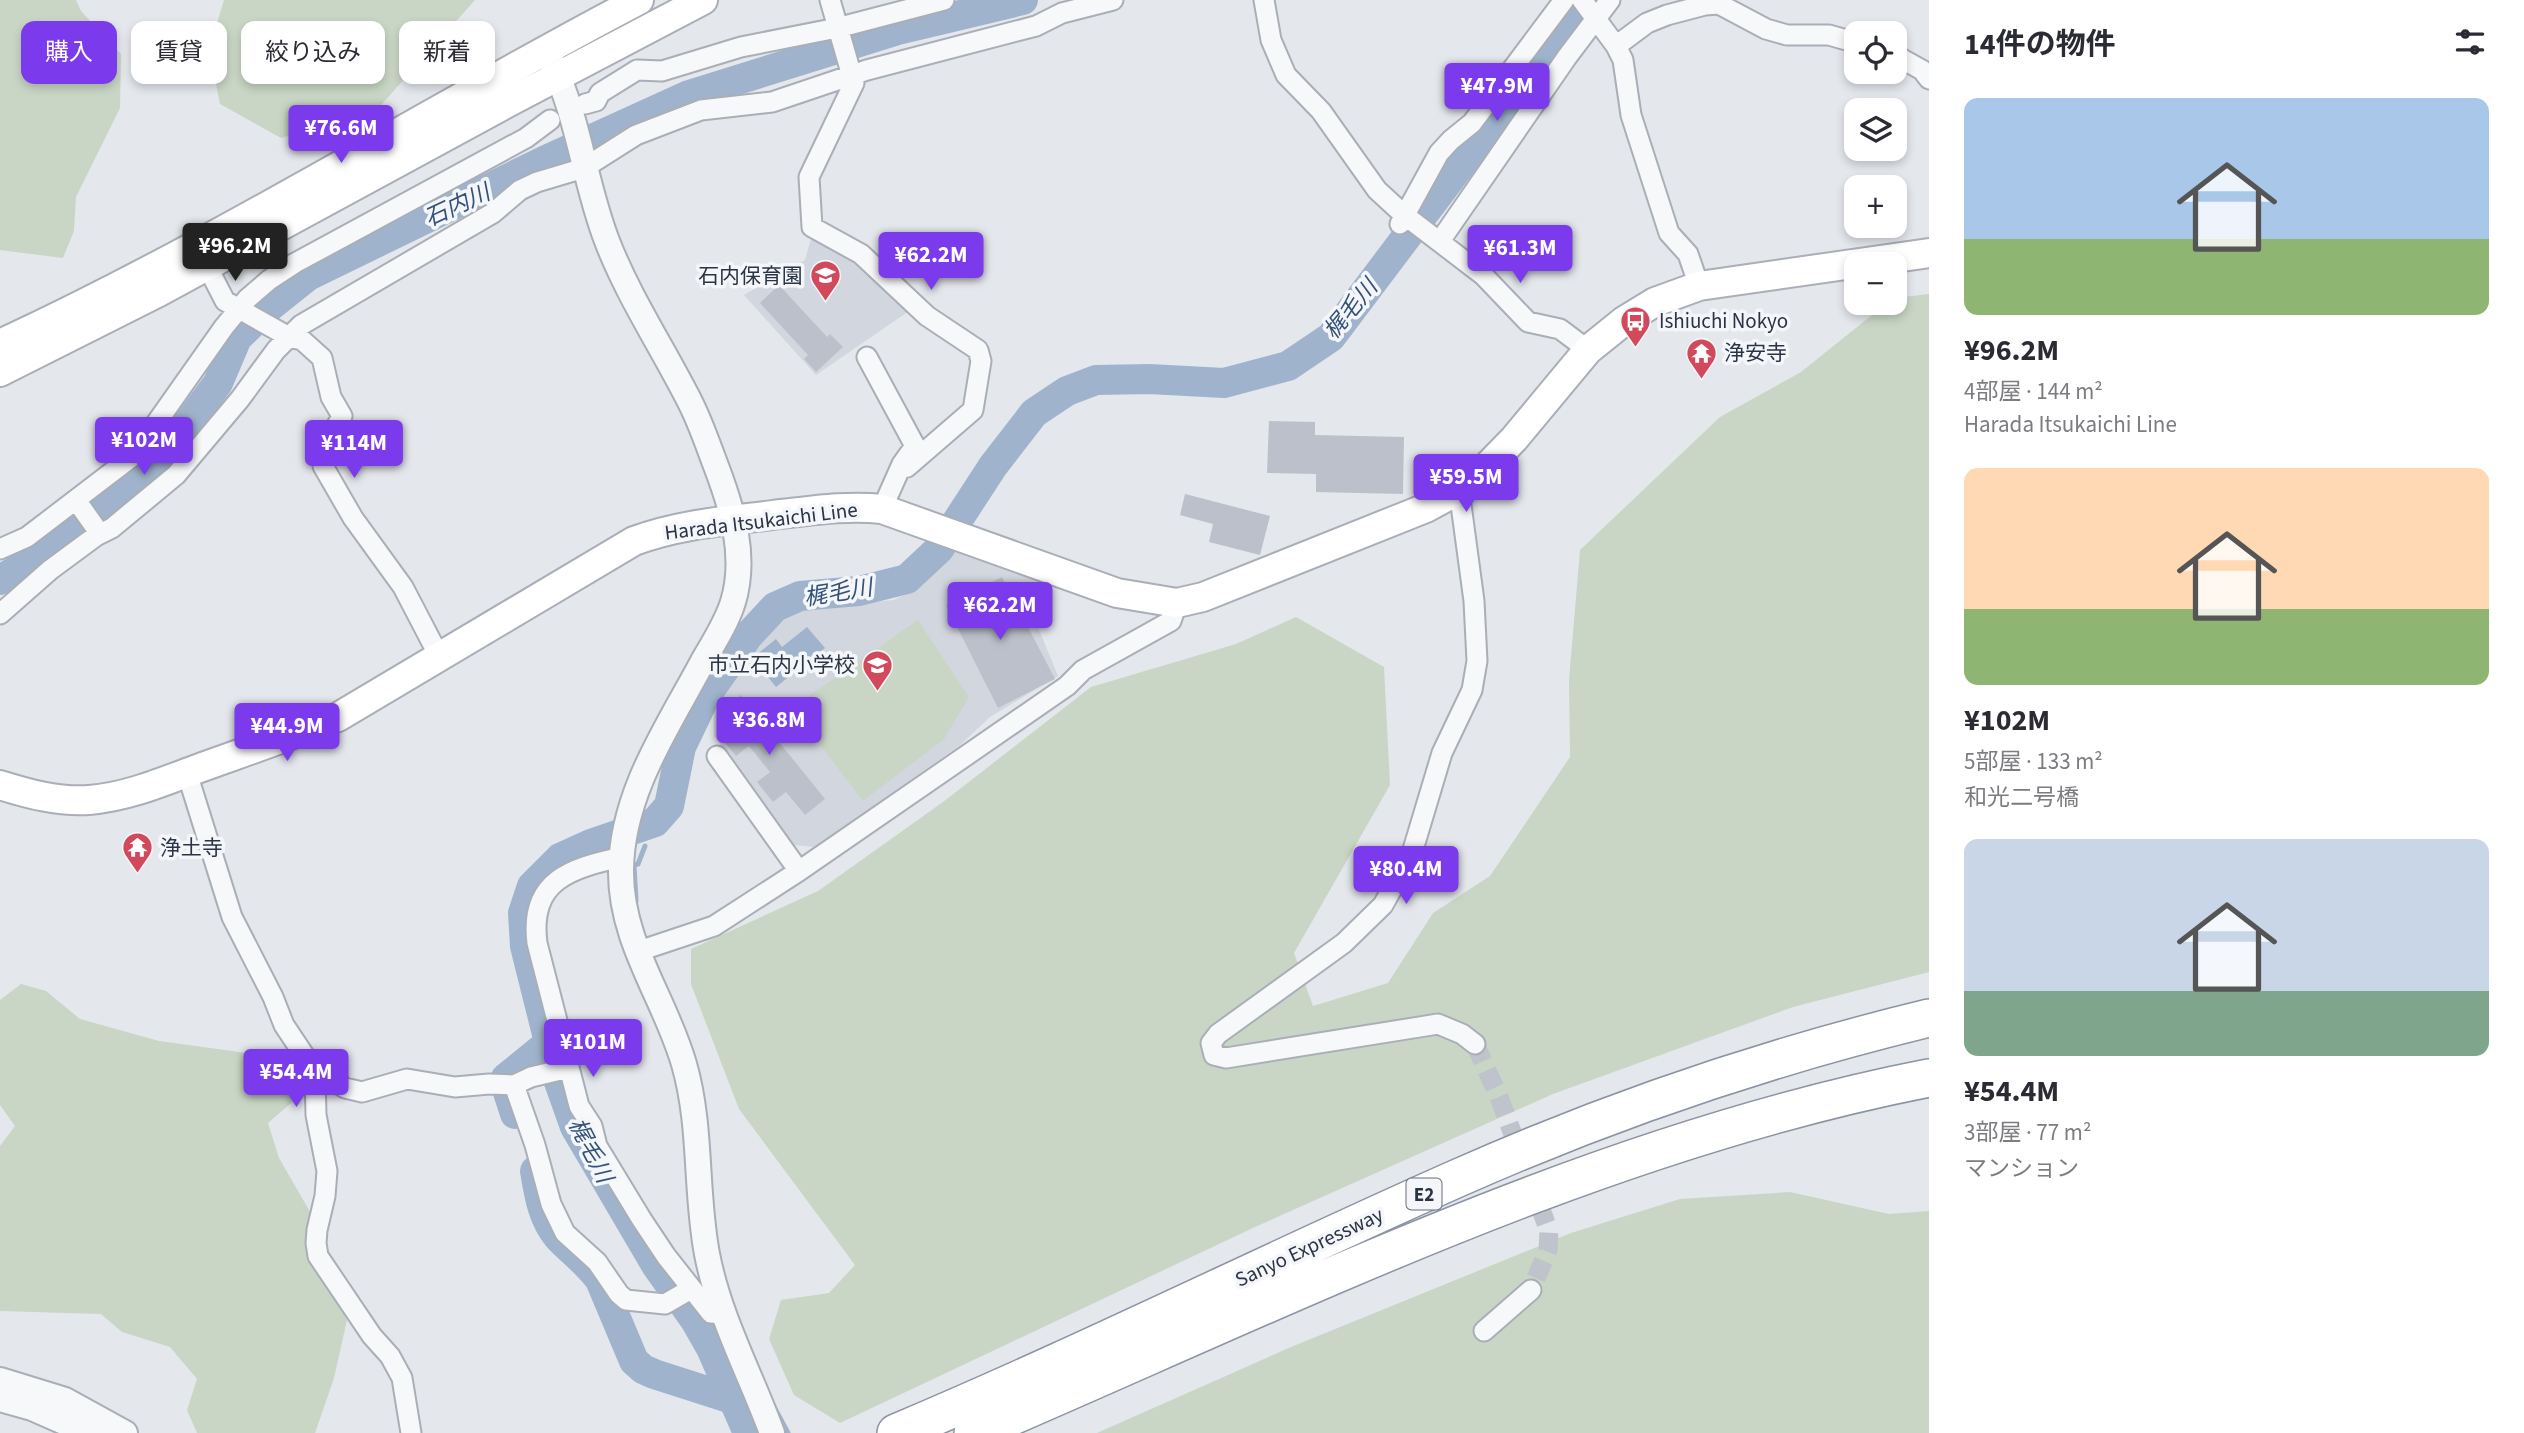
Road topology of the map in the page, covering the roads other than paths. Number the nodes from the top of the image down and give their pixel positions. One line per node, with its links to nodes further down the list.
1 (639, 0): 14 (main road)
2 (703, 0): 17 (main road)
3 (830, 0): 11 (street)
4 (944, 0): 11 (street)
5 (1113, 0): 16 (street)
6 (1564, 0): 21 (street)
7 (1581, 0): 10 (street)
8 (1610, 0): 10 (street)
9 (1268, 2): 21 (street)
10 (1594, 18): 13 (street); 22 (street)
11 (838, 29): 16 (street); 19 (street)
12 (1844, 39): 13 (street)
13 (1616, 46): 25 (street)
14 (544, 49): 17 (street); 28 (main road)
15 (1907, 62): 18 (street)
16 (851, 74): 20 (street); 32 (street)
17 (558, 77): 19 (street); 24 (main road)
18 (1929, 79)
19 (569, 113): 20 (street); 26 (street)
20 (583, 165): 27 (street); 36 (street)
21 (1404, 219): 22 (street)
22 (1438, 239): 29 (street)
23 (1929, 253): 25 (main road, Harada Itsukaichi Line)
24 (207, 266): 26 (street); 31 (main road)
25 (1699, 286): 29 (main road, Harada Itsukaichi Line)
26 (242, 310): 27 (street); 34 (street)
27 (286, 335): 37 (street); 41 (street)
28 (0, 344)
29 (1588, 350): 33 (main road, Harada Itsukaichi Line)
30 (867, 357): 32 (street)
31 (0, 372)
32 (902, 464): 35 (street)
33 (1459, 490): 39 (main road, Harada Itsukaichi Line); 49 (street)
34 (76, 501): 37 (street); 38 (street)
35 (882, 509): 36 (main road, Harada Itsukaichi Line); 39 (main road, Harada Itsukaichi Line)
36 (734, 520): 41 (main road, Harada Itsukaichi Line); 45 (street)
37 (100, 533): 40 (street)
38 (0, 549)
39 (1177, 603): 46 (street)
40 (0, 614)
41 (440, 658): 43 (main road, Harada Itsukaichi Line)
42 (717, 756): 46 (street)
43 (187, 773): 44 (main road, Harada Itsukaichi Line); 50 (street)
44 (0, 785)
45 (622, 854): 47 (street); 51 (street)
46 (799, 871): 47 (street)
47 (636, 952): 56 (street)
48 (1929, 1018): 64 (highway, Sanyo Expressway / E2)
49 (1475, 1044)
50 (310, 1064): 53 (street); 62 (street)
51 (566, 1069): 53 (street); 54 (street)
52 (1929, 1078): 65 (highway, Sanyo Expressway / E2)
53 (509, 1085): 54 (street)
54 (689, 1290): 56 (street)
55 (1531, 1290): 57 (street)
56 (723, 1314): 63 (street)
57 (1484, 1331)
58 (0, 1380): 61 (street)
59 (0, 1399): 60 (street)
60 (89, 1433)
61 (125, 1433)
62 (411, 1433)
63 (772, 1433)
64 (896, 1433)
65 (973, 1433)

